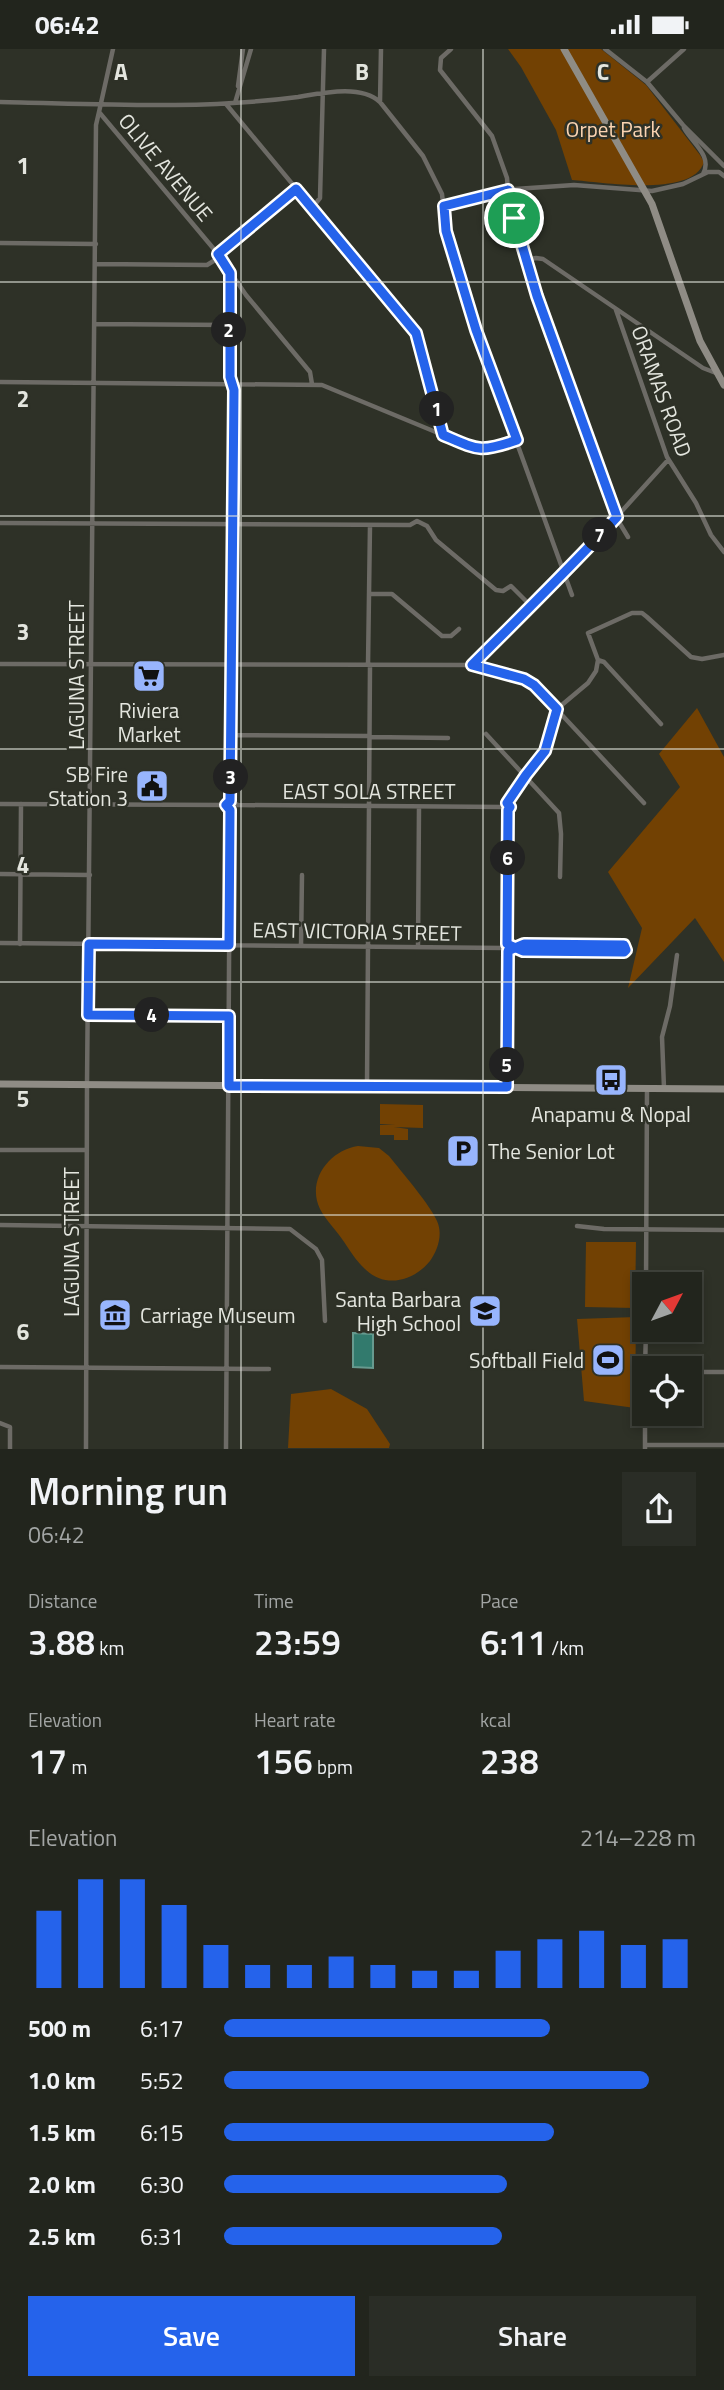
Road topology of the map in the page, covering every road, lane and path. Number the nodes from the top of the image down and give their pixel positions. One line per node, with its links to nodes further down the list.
1 (113, 49): 15 (street)
2 (243, 49): 14 (street)
3 (251, 49): 14 (street)
4 (324, 49): 11 (street)
5 (381, 49): 12 (street)
6 (450, 49): 23 (street)
7 (564, 49): 24 (main road)
8 (605, 49): 10 (street)
9 (684, 49): 10 (street)
10 (647, 82): 18 (street)
11 (323, 93): 12 (street); 14 (street); 26 (street)
12 (380, 101): 25 (street)
13 (0, 102): 15 (street)
14 (235, 103): 16 (street)
15 (101, 104): 16 (street); 17 (street, OLIVE AVENUE)
16 (226, 104): 22 (street)
17 (99, 112): 28 (street, LAGUNA STREET); 29 (street, OLIVE AVENUE)
18 (683, 125): 19 (street); 20 (street)
19 (724, 166)
20 (702, 174): 21 (street); 24 (street)
21 (724, 176)
22 (296, 189): 26 (street); 29 (street)
23 (508, 190): 24 (street); 25 (street); 30 (street)
24 (646, 191): 36 (main road)
25 (444, 206): 43 (street)
26 (313, 208): 42 (street)
27 (0, 243): 28 (street)
28 (96, 244): 31 (street, LAGUNA STREET)
29 (219, 255): 31 (street); 32 (street, OLIVE AVENUE)
30 (527, 260): 33 (street); 45 (street)
31 (96, 264): 34 (street, LAGUNA STREET)
32 (230, 273): 35 (street); 40 (street, OLIVE AVENUE)
33 (616, 310): 36 (street); 44 (street, ORAMAS ROAD)
34 (95, 324): 35 (street); 38 (street, LAGUNA STREET)
35 (229, 325): 39 (street)
36 (716, 373): 41 (main road)
37 (0, 382): 38 (street)
38 (94, 383): 39 (street); 47 (street, LAGUNA STREET)
39 (232, 384): 40 (street); 48 (street)
40 (312, 384): 42 (street)
41 (724, 385)
42 (443, 435): 43 (street)
43 (517, 440): 52 (street)
44 (668, 460): 45 (street); 51 (street, ORAMAS ROAD)
45 (617, 517): 50 (street); 52 (street)
46 (0, 523): 47 (street)
47 (93, 524): 48 (street); 60 (street, LAGUNA STREET)
48 (233, 524): 49 (street); 61 (street)
49 (370, 525): 53 (street); 55 (street)
50 (628, 537)
51 (724, 552)
52 (565, 574): 54 (street); 55 (street)
53 (370, 594): 56 (street); 62 (street)
54 (572, 595)
55 (530, 605): 63 (street)
56 (459, 629)
57 (724, 655): 58 (street)
58 (598, 660): 64 (street); 65 (street)
59 (0, 664): 60 (street)
60 (92, 664): 61 (street); 74 (street, LAGUNA STREET)
61 (232, 665): 62 (street); 67 (street)
62 (369, 665): 63 (street); 68 (street)
63 (472, 665): 64 (street)
64 (557, 709): 70 (street); 71 (street)
65 (661, 724)
66 (486, 734): 70 (street)
67 (231, 735): 68 (street); 75 (street)
68 (369, 737): 69 (street); 78 (street)
69 (448, 738)
70 (526, 775): 77 (street); 83 (street)
71 (644, 803)
72 (0, 804): 73 (street, EAST SOLA STREET)
73 (21, 804): 74 (street, EAST SOLA STREET); 80 (street)
74 (91, 804): 75 (street, EAST SOLA STREET); 82 (street, LAGUNA STREET)
75 (230, 805): 78 (street, EAST SOLA STREET); 87 (street)
76 (419, 807): 77 (street, EAST SOLA STREET); 78 (street, EAST SOLA STREET); 90 (street)
77 (506, 807): 91 (street)
78 (370, 808): 89 (street)
79 (0, 874): 80 (street)
80 (20, 874): 82 (street); 85 (street)
81 (302, 874): 88 (street)
82 (90, 875): 86 (street, LAGUNA STREET)
83 (560, 877)
84 (0, 943): 85 (street, EAST VICTORIA STREET)
85 (20, 944): 86 (street, EAST VICTORIA STREET)
86 (89, 944): 87 (street, EAST VICTORIA STREET); 93 (street, LAGUNA STREET)
87 (229, 945): 88 (street, EAST VICTORIA STREET); 94 (street)
88 (301, 946): 89 (street, EAST VICTORIA STREET)
89 (368, 947): 90 (street, EAST VICTORIA STREET); 98 (street)
90 (418, 947): 91 (street, EAST VICTORIA STREET)
91 (509, 948): 91 (street, EAST VICTORIA STREET); 99 (street)
92 (677, 955): 101 (street)
93 (88, 1015): 94 (street); 96 (street, LAGUNA STREET)
94 (229, 1016): 97 (street)
95 (0, 1084): 96 (main road)
96 (87, 1084): 97 (main road); 104 (street, LAGUNA STREET)
97 (229, 1086): 98 (main road); 107 (street)
98 (368, 1087): 99 (main road)
99 (507, 1087): 100 (main road)
100 (647, 1089): 101 (main road); 109 (street)
101 (664, 1089): 102 (main road)
102 (724, 1089)
103 (0, 1150): 104 (street)
104 (87, 1150): 106 (street, LAGUNA STREET)
105 (0, 1225): 106 (street)
106 (87, 1225): 107 (street); 114 (street, LAGUNA STREET)
107 (227, 1226): 112 (street); 115 (street)
108 (577, 1226): 109 (street)
109 (646, 1229): 110 (street); 111 (street)
110 (724, 1230)
111 (646, 1272)
112 (325, 1321)
113 (0, 1367): 114 (street)
114 (86, 1367): 115 (street); 124 (street, LAGUNA STREET)
115 (226, 1368): 116 (street); 125 (street)
116 (269, 1369)
117 (702, 1372): 118 (street)
118 (724, 1372)
119 (0, 1423): 123 (street)
120 (645, 1426): 122 (street)
121 (724, 1445): 122 (street)
122 (645, 1447)
123 (10, 1448)
124 (86, 1448)
125 (226, 1448)

